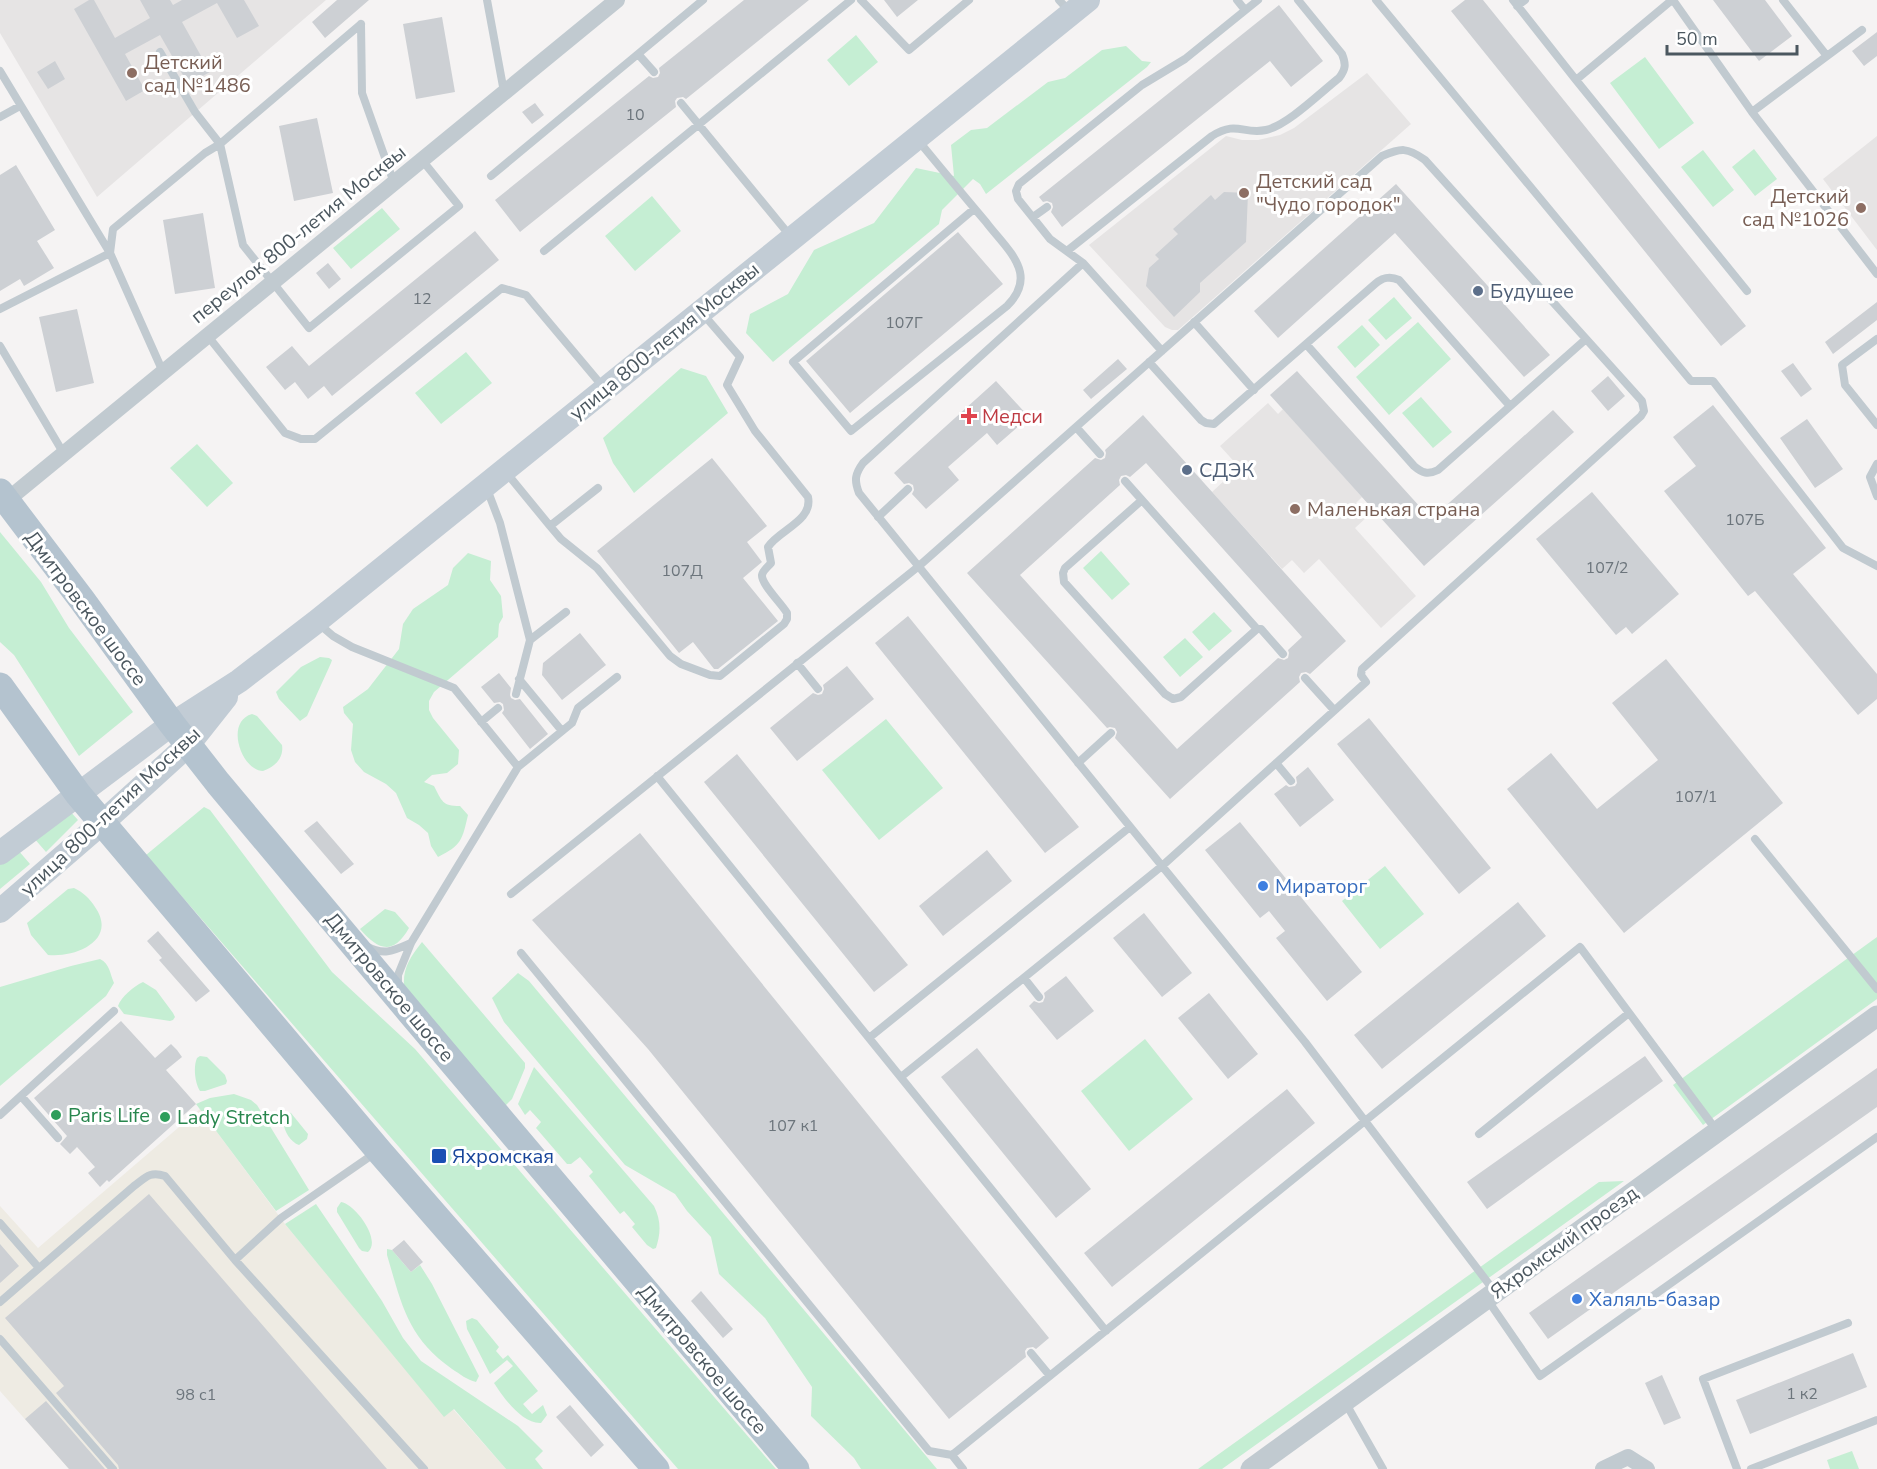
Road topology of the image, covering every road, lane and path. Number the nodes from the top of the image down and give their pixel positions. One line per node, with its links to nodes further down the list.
1 (488, 0): 23 (lane)
2 (617, 0): 23 (street, переулок 800-летия Москвы)
3 (703, 0): 18 (lane)
4 (851, 0): 28 (lane)
5 (861, 0): 6 (lane)
6 (969, 0)
7 (1237, 0): 15 (lane)
8 (1258, 0): 15 (lane)
9 (1298, 0): 39 (lane)
10 (1376, 0): 75 (lane)
11 (1672, 0): 22 (lane); 26 (lane)
12 (1783, 0): 19 (lane)
13 (1518, 2): 22 (lane)
14 (1073, 5): 29 (main road, улица 800-летия Москвы)
15 (1245, 10): 36 (lane)
16 (1862, 30): 19 (lane)
17 (160, 52): 30 (lane)
18 (638, 54): 21 (lane); 32 (lane)
19 (1827, 56): 26 (lane)
20 (0, 71): 25 (lane)
21 (654, 72)
22 (1575, 80): 44 (lane)
23 (504, 92): 31 (street, переулок 800-летия Москвы)
24 (681, 103): 28 (lane)
25 (20, 106): 27 (lane); 40 (lane)
26 (1752, 112): 42 (lane)
27 (0, 117)
28 (699, 126): 37 (lane); 38 (lane)
29 (916, 138): 35 (lane); 37 (main road, улица 800-летия Москвы)
30 (220, 144): 33 (lane); 40 (lane); 43 (lane)
31 (422, 160): 33 (street, переулок 800-летия Москвы); 43 (lane)
32 (491, 176)
33 (394, 183): 43 (street, переулок 800-летия Москвы)
34 (1047, 207): 36 (lane)
35 (974, 209): 35 (lane)
36 (1033, 218): 39 (lane)
37 (792, 237): 46 (main road, улица 800-летия Москвы)
38 (544, 251)
39 (1067, 251): 41 (lane)
40 (110, 253): 45 (lane); 55 (lane)
41 (1083, 263): 53 (lane); 72 (lane)
42 (1877, 274)
43 (272, 282): 48 (street, переулок 800-летия Москвы)
44 (1747, 291)
45 (0, 309)
46 (701, 311): 56 (main road, улица 800-летия Москвы); 73 (lane)
47 (1194, 322): 49 (lane); 53 (lane); 57 (lane)
48 (207, 335): 55 (street, переулок 800-летия Москвы); 56 (lane)
49 (1586, 339): 58 (lane); 89 (lane)
50 (1877, 339): 59 (lane)
51 (1306, 344): 57 (lane); 58 (lane); 58 (lane)
52 (0, 346): 61 (lane)
53 (1162, 351): 54 (lane)
54 (1149, 362): 57 (lane); 60 (lane)
55 (163, 372): 61 (street, переулок 800-летия Москвы)
56 (605, 389): 64 (main road, улица 800-летия Москвы)
57 (1254, 390)
58 (1510, 406)
59 (1877, 425)
60 (1076, 427): 62 (lane); 74 (lane)
61 (64, 454): 70 (street, переулок 800-летия Москвы)
62 (1100, 454)
63 (1877, 464): 69 (lane)
64 (505, 470): 66 (main road, улица 800-летия Москвы); 73 (lane)
65 (1125, 481): 71 (lane)
66 (485, 486): 77 (main road, улица 800-летия Москвы); 79 (lane)
67 (598, 488): 73 (lane)
68 (908, 489): 72 (lane)
69 (1877, 495)
70 (3, 496): 93 (main road, Дмитровское шоссе)
71 (1142, 500): 78 (lane); 78 (lane)
72 (878, 517): 74 (lane)
73 (550, 526)
74 (919, 566): 81 (lane); 94 (lane)
75 (1877, 566)
76 (566, 612): 79 (lane)
77 (316, 622): 90 (lane); 93 (main road, улица 800-летия Москвы)
78 (1257, 629): 80 (lane)
79 (530, 640): 84 (lane)
80 (1283, 654)
81 (797, 663): 86 (lane); 97 (lane)
82 (617, 677): 91 (lane)
83 (1305, 678): 89 (lane)
84 (519, 679): 87 (lane); 91 (lane)
85 (0, 686): 99 (main road)
86 (818, 689)
87 (516, 694)
88 (498, 708): 90 (lane)
89 (1334, 710): 95 (lane)
90 (482, 722): 96 (lane)
91 (562, 731): 96 (lane)
92 (1111, 733): 94 (lane)
93 (180, 734): 99 (main road, улица 800-летия Москвы); 100 (main road, улица 800-летия Москвы); 107 (main road, Дмитровское шоссе)
94 (1078, 763): 101 (lane)
95 (1276, 763): 98 (lane); 104 (lane)
96 (518, 767): 108 (lane)
97 (657, 776): 105 (lane); 117 (lane)
98 (1291, 781)
99 (78, 794): 100 (main road); 103 (main road, улица 800-летия Москвы)
100 (102, 823): 106 (main road, улица 800-летия Москвы); 126 (main road)
101 (1130, 827): 104 (lane); 117 (lane)
102 (1755, 839): 111 (lane)
103 (0, 853)
104 (1162, 866): 110 (lane); 121 (lane)
105 (511, 894)
106 (0, 911)
107 (345, 933): 108 (lane); 114 (main road, Дмитровское шоссе)
108 (411, 943): 114 (lane)
109 (521, 953): 139 (lane)
110 (1023, 978): 112 (lane); 118 (lane)
111 (1877, 989)
112 (1039, 998)
113 (114, 1011): 119 (lane)
114 (409, 1011): 143 (main road, Дмитровское шоссе)
115 (1629, 1013): 121 (lane); 122 (lane); 123 (lane)
116 (1877, 1016): 122 (street, Яхромский проезд)
117 (869, 1038): 118 (lane)
118 (901, 1077): 133 (lane)
119 (21, 1096): 120 (lane); 125 (lane)
120 (0, 1115)
121 (1365, 1121): 130 (lane); 133 (lane)
122 (1718, 1131): 130 (street, Яхромский проезд)
123 (1479, 1134)
124 (1877, 1137): 130 (lane)
125 (58, 1138)
126 (379, 1151): 128 (lane); 142 (main road)
127 (0, 1223): 129 (lane)
128 (235, 1260): 129 (lane); 141 (lane)
129 (39, 1268): 131 (lane)
130 (1491, 1295): 137 (street, Яхромский проезд)
131 (0, 1302)
132 (1848, 1323): 149 (lane)
133 (1106, 1331): 136 (lane)
134 (0, 1339): 140 (lane)
135 (1031, 1353): 136 (lane)
136 (1050, 1376): 139 (lane)
137 (1344, 1402): 145 (street, Яхромский проезд); 146 (lane)
138 (1877, 1420): 150 (lane)
139 (952, 1455): 144 (lane)
140 (113, 1469)
141 (424, 1469)
142 (656, 1469)
143 (796, 1469)
144 (963, 1469)
145 (1251, 1469)
146 (1383, 1469)
147 (1603, 1469): 148 (street)
148 (1647, 1469)
149 (1737, 1469)
150 (1751, 1469)

